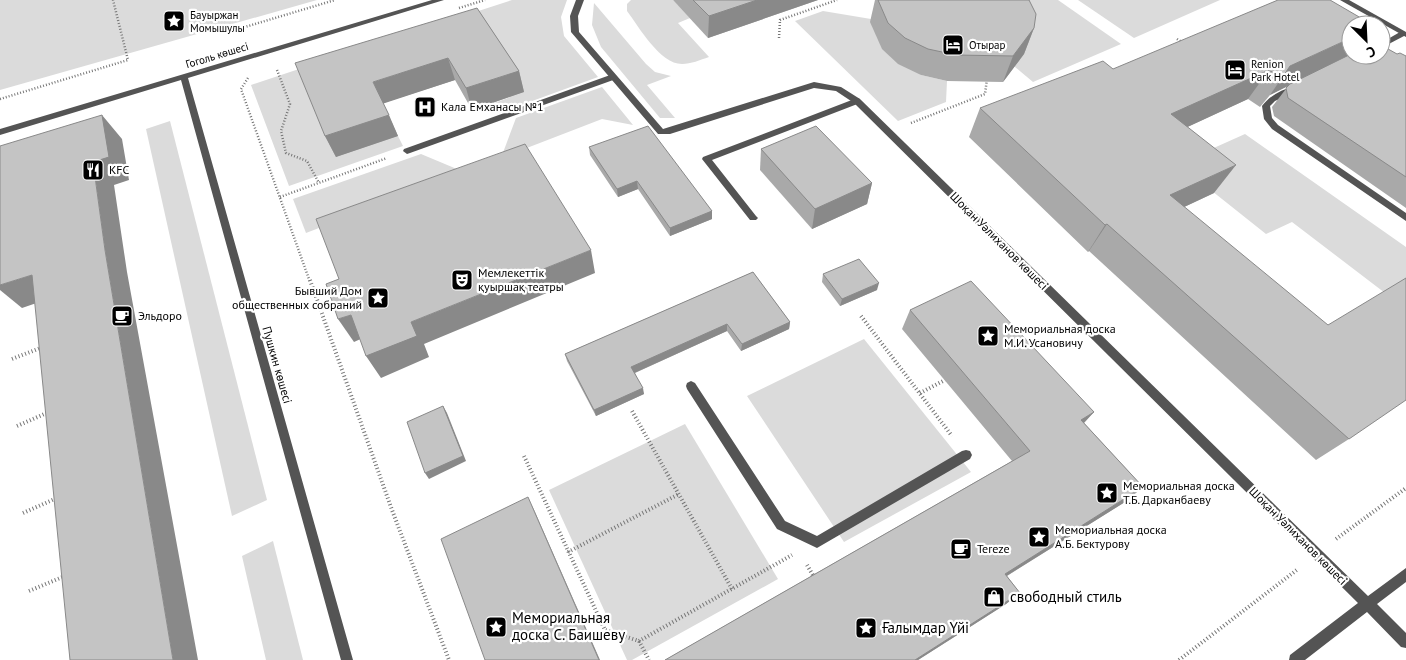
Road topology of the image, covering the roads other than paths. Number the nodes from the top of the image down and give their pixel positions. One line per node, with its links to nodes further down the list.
1 (440, 0): 7 (street, Гоголь көшесі)
2 (580, 0): 6 (street, Шоқан Уәлиханов көшесі)
3 (1344, 0): 4 (street)
4 (1405, 34): 5 (street)
5 (1391, 41)
6 (613, 76): 9 (street, Шоқан Уәлиханов көшесі); 11 (street)
7 (184, 77): 10 (street, Гоголь көшесі); 19 (street, Пушкин көшесі)
8 (1305, 83): 13 (street)
9 (857, 101): 12 (street); 17 (street, Шоқан Уәлиханов көшесі)
10 (0, 132)
11 (407, 151)
12 (753, 218)
13 (1406, 218)
14 (691, 386): 15 (street)
15 (966, 454)
16 (1406, 574): 17 (street)
17 (1367, 603): 18 (street, Шоқан Уәлиханов көшесі); 20 (street)
18 (1406, 642)
19 (347, 660)
20 (1295, 660)

